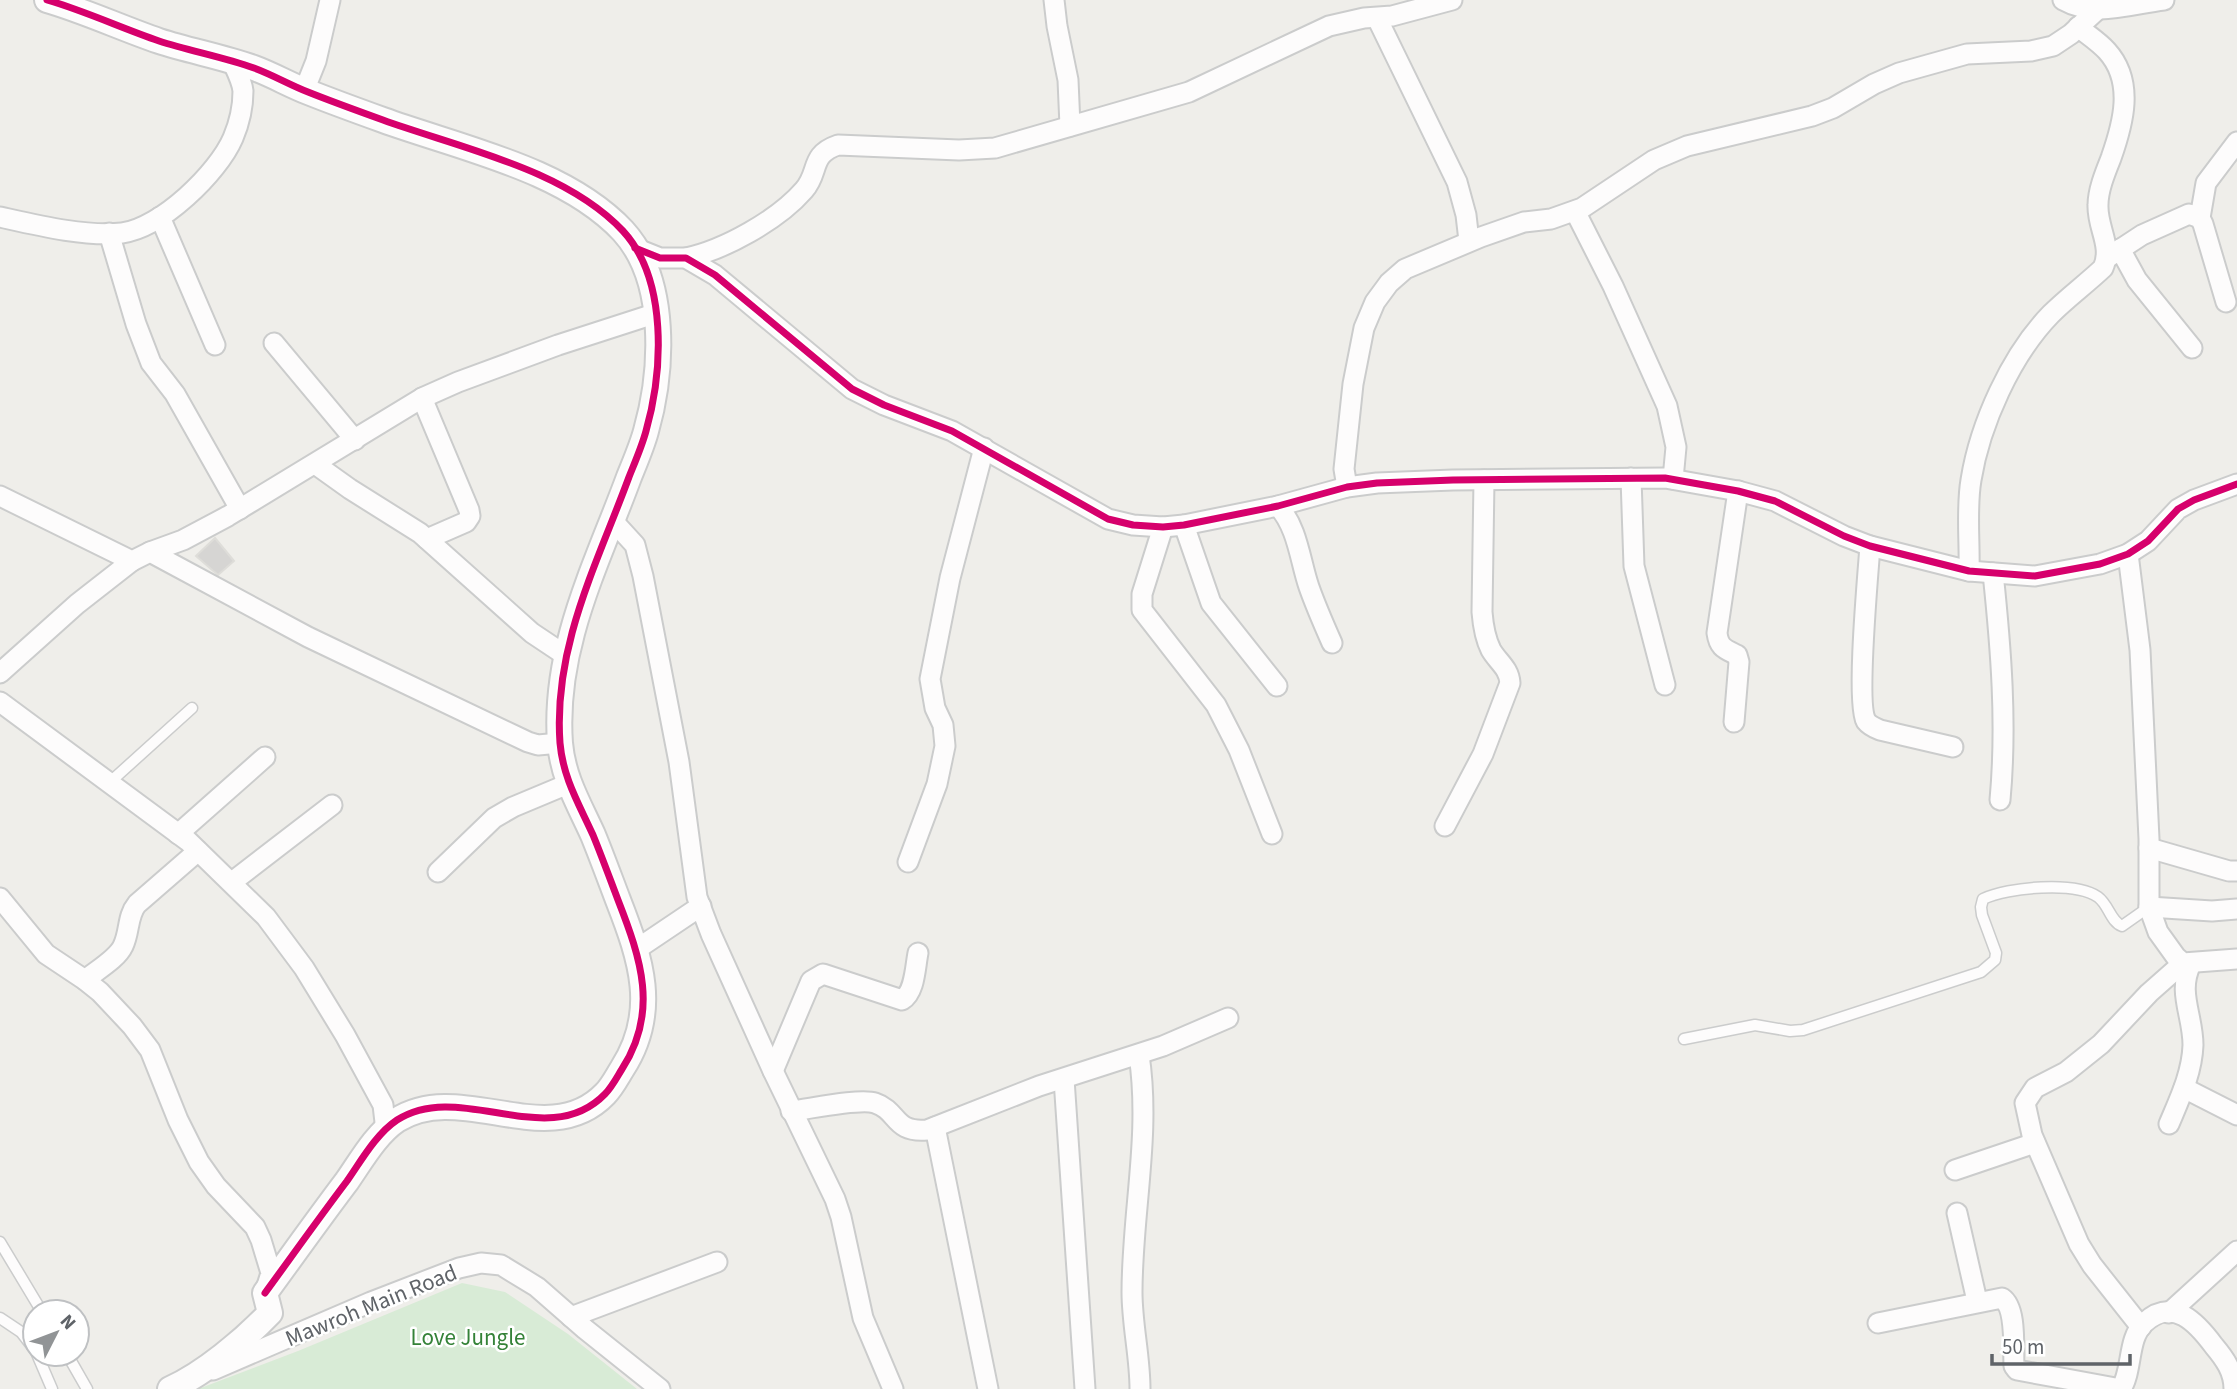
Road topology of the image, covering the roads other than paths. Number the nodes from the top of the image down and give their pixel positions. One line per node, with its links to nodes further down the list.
1 (330, 0): 12 (street)
2 (1054, 0): 13 (street)
3 (1452, 0): 9 (street)
4 (2063, 0): 8 (street)
5 (2155, 0): 6 (street); 8 (street)
6 (2165, 0)
7 (60, 2): 11 (street)
8 (2097, 10): 10 (street)
9 (1377, 18): 13 (street); 20 (street)
10 (2078, 27): 15 (street); 22 (street)
11 (232, 61): 12 (street); 17 (street)
12 (304, 91): 21 (street)
13 (1070, 126): 23 (street)
14 (2237, 142): 18 (street)
15 (1575, 211): 20 (street); 35 (street)
16 (0, 217): 19 (street)
17 (160, 217): 19 (street); 27 (street)
18 (2200, 218): 22 (street); 24 (street)
19 (109, 233): 41 (street)
20 (1469, 241): 37 (street)
21 (635, 248): 23 (street); 25 (street)
22 (2114, 253): 28 (street); 49 (street)
23 (686, 258): 31 (street)
24 (2226, 302)
25 (657, 313): 29 (street); 42 (street)
26 (274, 343): 30 (street)
27 (215, 345)
28 (2192, 348)
29 (422, 398): 30 (street); 45 (street)
30 (355, 440): 32 (street)
31 (984, 447): 44 (street); 71 (street)
32 (315, 464): 41 (street); 45 (street)
33 (1632, 478): 34 (street); 35 (street); 54 (street)
34 (1484, 480): 37 (street); 66 (street)
35 (1673, 480): 38 (street)
36 (2237, 484): 47 (street)
37 (1347, 487): 40 (street)
38 (1738, 491): 46 (street); 58 (street)
39 (0, 496): 48 (street)
40 (1278, 506): 43 (street); 51 (street)
41 (240, 509): 48 (street)
42 (613, 521): 52 (street); 76 (street)
43 (1184, 525): 44 (street); 55 (street)
44 (1163, 527): 68 (street)
45 (427, 540): 52 (street)
46 (1870, 546): 49 (street); 60 (street)
47 (2128, 554): 50 (street); 69 (street)
48 (141, 556): 53 (street); 59 (street)
49 (1969, 571): 50 (street)
50 (1993, 573): 64 (street)
51 (1332, 643)
52 (565, 655): 59 (street)
53 (0, 673)
54 (1665, 685)
55 (1277, 686)
56 (0, 702): 62 (street)
57 (192, 708): 62 (lane)
58 (1734, 722)
59 (560, 743): 63 (street)
60 (1953, 747)
61 (265, 757): 67 (street)
62 (108, 783): 67 (street)
63 (568, 784): 73 (street); 79 (street)
64 (2000, 800)
65 (332, 804): 74 (street)
66 (1445, 826)
67 (178, 834): 70 (street)
68 (1272, 834)
69 (2149, 848): 72 (street); 77 (street)
70 (198, 851): 74 (street); 83 (street)
71 (908, 862)
72 (2237, 871)
73 (438, 872)
74 (232, 882): 94 (street)
75 (0, 898): 83 (street)
76 (701, 906): 79 (street); 87 (street)
77 (2149, 907): 78 (street); 82 (street); 85 (lane)
78 (2237, 909)
79 (637, 949): 94 (street)
80 (918, 953): 87 (street)
81 (2237, 959): 82 (street)
82 (2187, 963): 89 (street); 95 (street)
83 (85, 979): 101 (street)
84 (1228, 1018): 86 (street)
85 (1684, 1039)
86 (1139, 1055): 88 (street); 119 (street)
87 (773, 1071): 90 (street)
88 (1064, 1079): 93 (street); 118 (street)
89 (2184, 1088): 91 (street); 92 (street)
90 (791, 1111): 93 (street); 116 (street)
91 (2237, 1115)
92 (2169, 1124)
93 (935, 1127): 117 (street)
94 (386, 1131): 101 (street)
95 (2035, 1143): 96 (street); 108 (street)
96 (1955, 1170)
97 (1958, 1213): 103 (street)
98 (0, 1242): 102 (lane)
99 (2237, 1251): 104 (street)
100 (717, 1262): 105 (street)
101 (265, 1293): 112 (street)
102 (34, 1298)
103 (1977, 1301): 107 (street); 120 (street)
104 (2169, 1312): 108 (street); 121 (street)
105 (571, 1317): 112 (street, Mawroh Main Road); 115 (street, Mawroh Main Road)
106 (0, 1318): 109 (lane)
107 (1878, 1323)
108 (2141, 1327): 120 (street)
109 (21, 1332)
110 (43, 1368): 113 (lane)
111 (75, 1368): 114 (lane)
112 (172, 1388)
113 (52, 1389)
114 (88, 1389)
115 (660, 1389)
116 (893, 1389)
117 (988, 1389)
118 (1085, 1389)
119 (1140, 1389)
120 (2121, 1389)
121 (2234, 1389)

